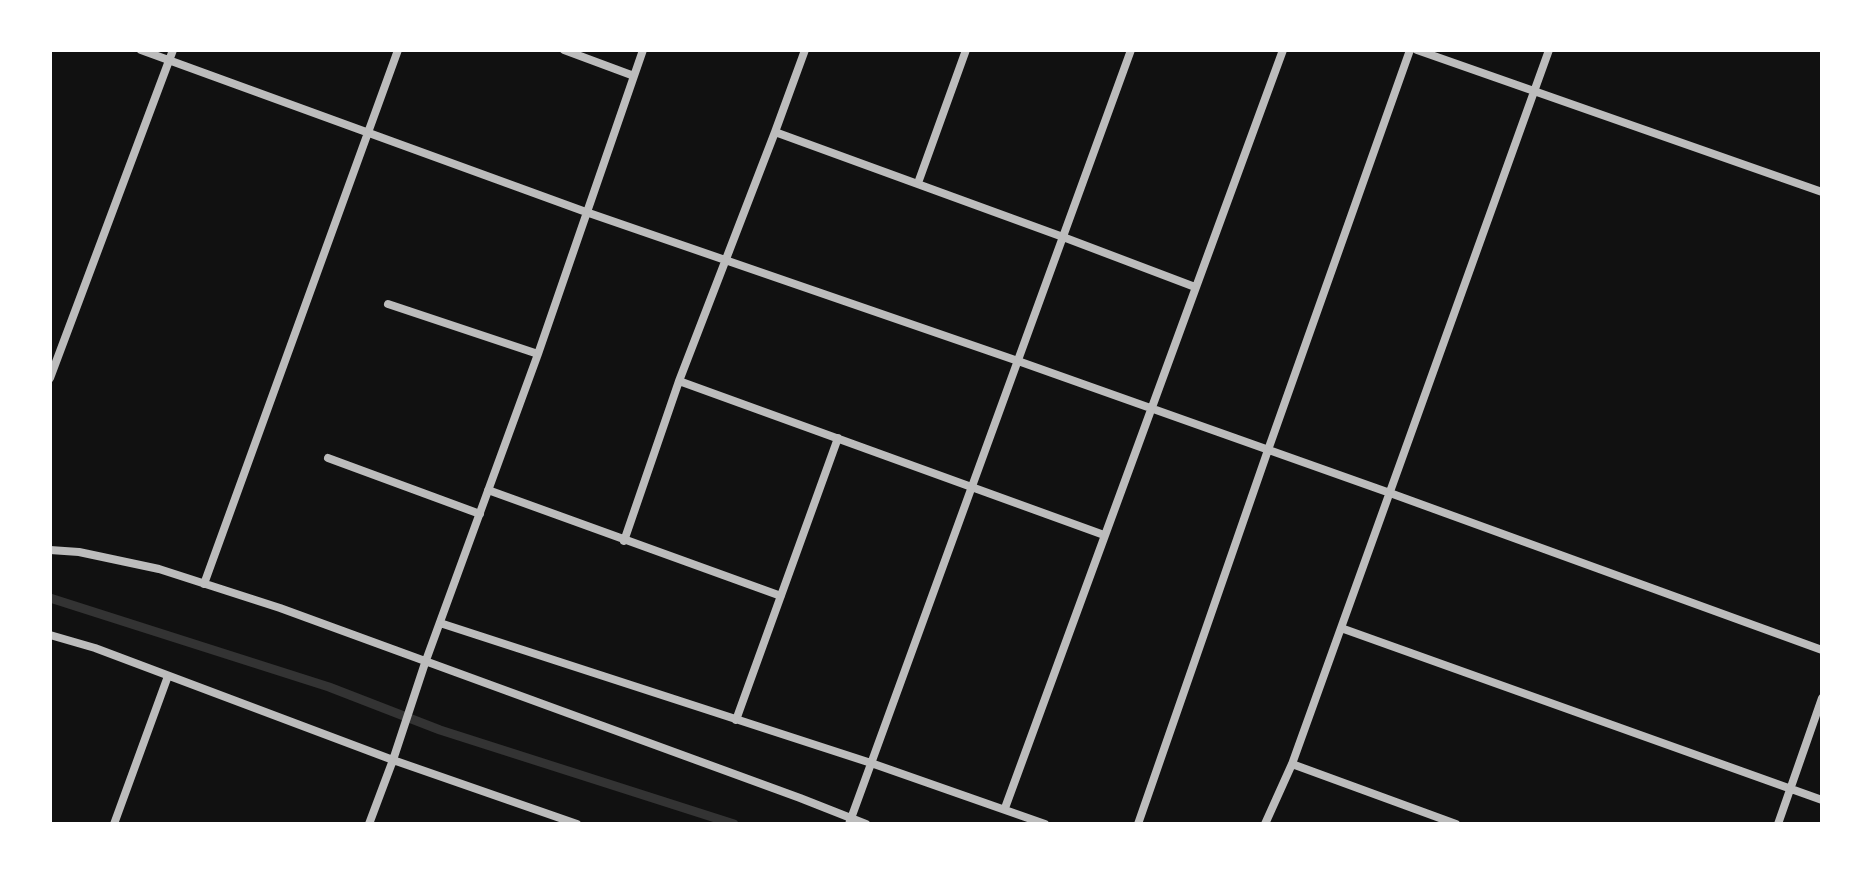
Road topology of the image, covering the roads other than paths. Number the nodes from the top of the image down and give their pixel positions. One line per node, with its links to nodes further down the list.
1 (141, 50): 13 (street)
2 (173, 50): 13 (street)
3 (398, 50): 16 (street)
4 (564, 50): 14 (street)
5 (643, 50): 14 (street)
6 (805, 50): 17 (street)
7 (966, 50): 18 (street)
8 (1131, 50): 21 (street)
9 (1283, 50): 23 (street)
10 (1410, 50): 31 (street)
11 (1417, 50): 15 (street)
12 (1549, 50): 15 (street)
13 (169, 60): 16 (street); 27 (street)
14 (634, 76): 20 (street)
15 (1535, 92): 19 (street); 35 (street)
16 (368, 132): 20 (street); 40 (street)
17 (775, 132): 18 (street); 22 (street)
18 (918, 183): 21 (street)
19 (1822, 192)
20 (586, 212): 22 (street); 25 (street)
21 (1063, 237): 23 (street); 26 (street)
22 (726, 260): 26 (street); 28 (street)
23 (1195, 287): 29 (street)
24 (388, 304): 25 (street)
25 (538, 354): 34 (street)
26 (1018, 361): 29 (street); 33 (street)
27 (50, 378)
28 (679, 381): 30 (street); 38 (street)
29 (1151, 408): 31 (street); 37 (street)
30 (838, 438): 33 (street); 41 (street)
31 (1268, 450): 35 (street); 62 (street)
32 (328, 458): 36 (street)
33 (973, 486): 37 (street); 51 (street)
34 (488, 490): 36 (street); 38 (street)
35 (1390, 493): 43 (street); 45 (street)
36 (480, 514): 42 (street)
37 (1104, 535): 55 (street)
38 (624, 541): 41 (street)
39 (50, 550): 40 (street)
40 (204, 584): 46 (street)
41 (781, 596): 49 (street)
42 (440, 623): 46 (street); 49 (street)
43 (1341, 628): 52 (street); 53 (street)
44 (50, 635): 47 (street)
45 (1822, 650)
46 (425, 663): 50 (street); 56 (street)
47 (168, 676): 50 (street); 57 (street)
48 (1822, 698): 53 (street)
49 (736, 720): 51 (street)
50 (393, 760): 58 (street); 59 (street)
51 (871, 763): 55 (street); 56 (street)
52 (1292, 764): 63 (street); 64 (street)
53 (1790, 789): 54 (street); 65 (street)
54 (1822, 800)
55 (1005, 808): 61 (street)
56 (850, 821): 60 (street)
57 (114, 824)
58 (369, 824)
59 (577, 824)
60 (866, 824)
61 (1045, 824)
62 (1138, 824)
63 (1265, 824)
64 (1456, 824)
65 (1778, 824)

